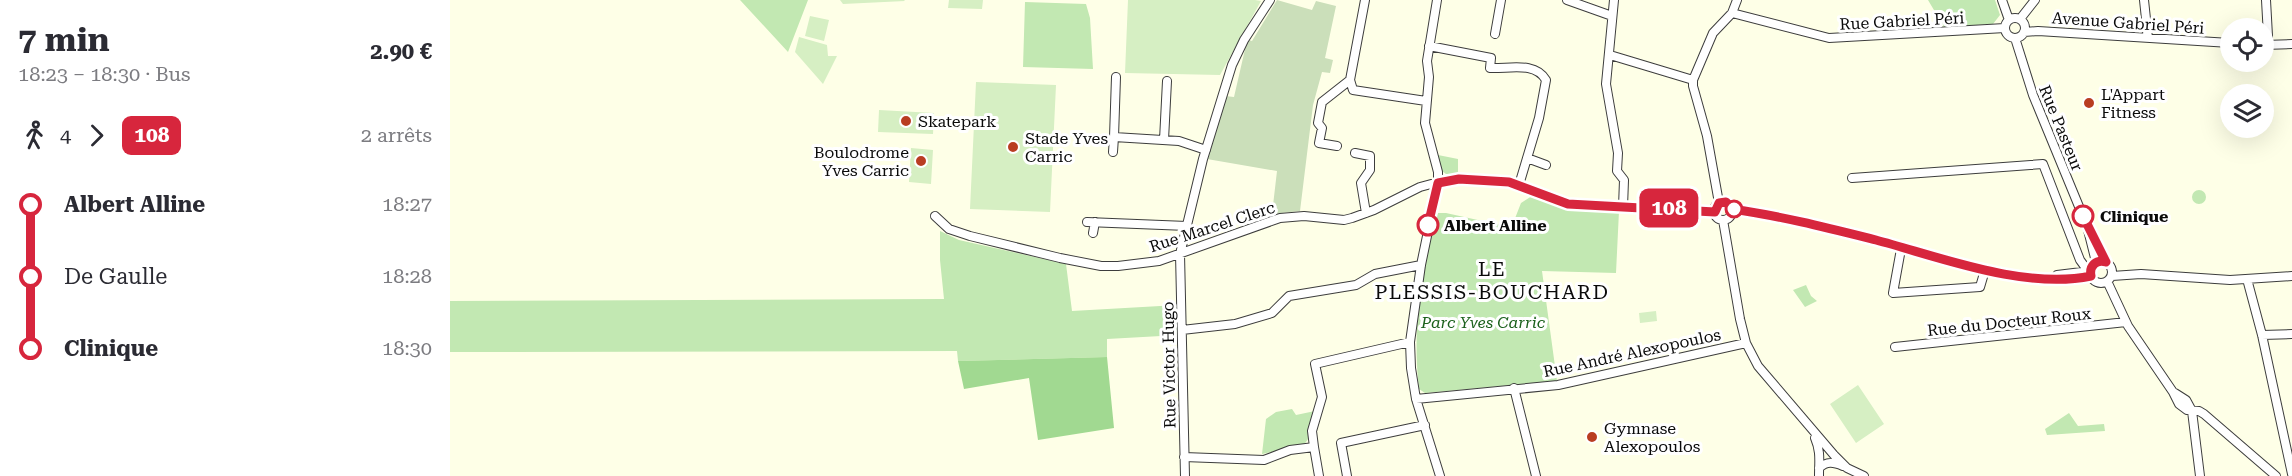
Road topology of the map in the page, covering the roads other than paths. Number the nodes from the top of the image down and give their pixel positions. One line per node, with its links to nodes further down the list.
1 (1270, 0): 35 (street, Rue Victor Hugo)
2 (1365, 0): 28 (street)
3 (1437, 0): 24 (street)
4 (1501, 0): 19 (street)
5 (1567, 0): 13 (street)
6 (1614, 0): 13 (street)
7 (1737, 0): 12 (street)
8 (2002, 0): 16 (street)
9 (2035, 0): 15 (street)
10 (2144, 0): 21 (street)
11 (2266, 0): 14 (street)
12 (1732, 13): 17 (street, Rue Gabriel Péri); 29 (street)
13 (1612, 16): 26 (street)
14 (2267, 18)
15 (2020, 19): 16 (street); 18 (street)
16 (2009, 20): 17 (street)
17 (2004, 28): 20 (street)
18 (2024, 32): 20 (street); 21 (street, Avenue Gabriel Péri)
19 (1495, 34)
20 (2015, 38): 51 (street, Rue Pasteur)
21 (2148, 38): 22 (street, Avenue Gabriel Péri)
22 (2220, 42)
23 (2274, 45): 25 (street)
24 (1429, 46): 31 (street); 38 (street)
25 (2289, 46)
26 (1610, 55): 29 (street); 44 (street)
27 (1116, 77): 32 (street)
28 (1350, 80): 31 (street); 34 (street)
29 (1693, 80): 43 (street)
30 (1167, 81): 33 (street)
31 (1426, 101): 41 (street)
32 (1114, 137): 33 (street); 36 (street)
33 (1164, 140): 35 (street)
34 (1337, 146)
35 (1206, 150): 50 (street, Rue Victor Hugo)
36 (1113, 152)
37 (1355, 153): 47 (street)
38 (1527, 158): 39 (street); 42 (street)
39 (1546, 165)
40 (1852, 178): 59 (street)
41 (1438, 183): 42 (street, Rue Marcel Clerc); 47 (street, Rue Marcel Clerc); 56 (street)
42 (1519, 185): 44 (street, Rue Marcel Clerc)
43 (1719, 203): 45 (street); 46 (street)
44 (1623, 207): 46 (street, Rue Marcel Clerc)
45 (1732, 209): 49 (street); 53 (street)
46 (1715, 212): 49 (street)
47 (1366, 213): 54 (street, Rue Marcel Clerc)
48 (935, 216): 54 (street, Rue Marcel Clerc)
49 (1724, 220): 67 (street)
50 (1187, 226): 52 (street); 54 (street, Rue Victor Hugo)
51 (2087, 226): 55 (street, Rue Pasteur); 58 (street, Rue Pasteur)
52 (1093, 233)
53 (1901, 249): 57 (street); 57 (street)
54 (1180, 254): 63 (street, Rue Victor Hugo)
55 (2096, 262): 58 (street); 59 (street)
56 (1421, 265): 63 (street); 66 (street)
57 (1985, 270): 59 (street)
58 (2109, 272): 59 (street); 61 (street); 62 (street, Rue Pasteur)
59 (2090, 273)
60 (2292, 276): 61 (street)
61 (2247, 279): 65 (street)
62 (2126, 322): 68 (street, Rue du Docteur Roux); 71 (street, Rue Pasteur)
63 (1182, 330): 75 (street, Rue Victor Hugo)
64 (2292, 334): 65 (street)
65 (2262, 335): 78 (street)
66 (1410, 342): 70 (street); 74 (street)
67 (1746, 343): 69 (street, Rue André Alexopoulos); 73 (street)
68 (1894, 347)
69 (1514, 388): 70 (street, Rue André Alexopoulos); 83 (street)
70 (1416, 399): 72 (street)
71 (2192, 411): 85 (street, Rue Pasteur); 86 (street)
72 (1425, 425): 81 (street); 82 (street)
73 (1812, 432): 76 (street); 77 (street)
74 (1314, 447): 75 (street); 80 (street)
75 (1184, 457): 79 (street, Rue Victor Hugo)
76 (1847, 468): 77 (street); 84 (street)
77 (1819, 472)
78 (2292, 474)
79 (1185, 476)
80 (1319, 476)
81 (1347, 476)
82 (1440, 476)
83 (1536, 476)
84 (1864, 476)
85 (2200, 476)
86 (2276, 476)

